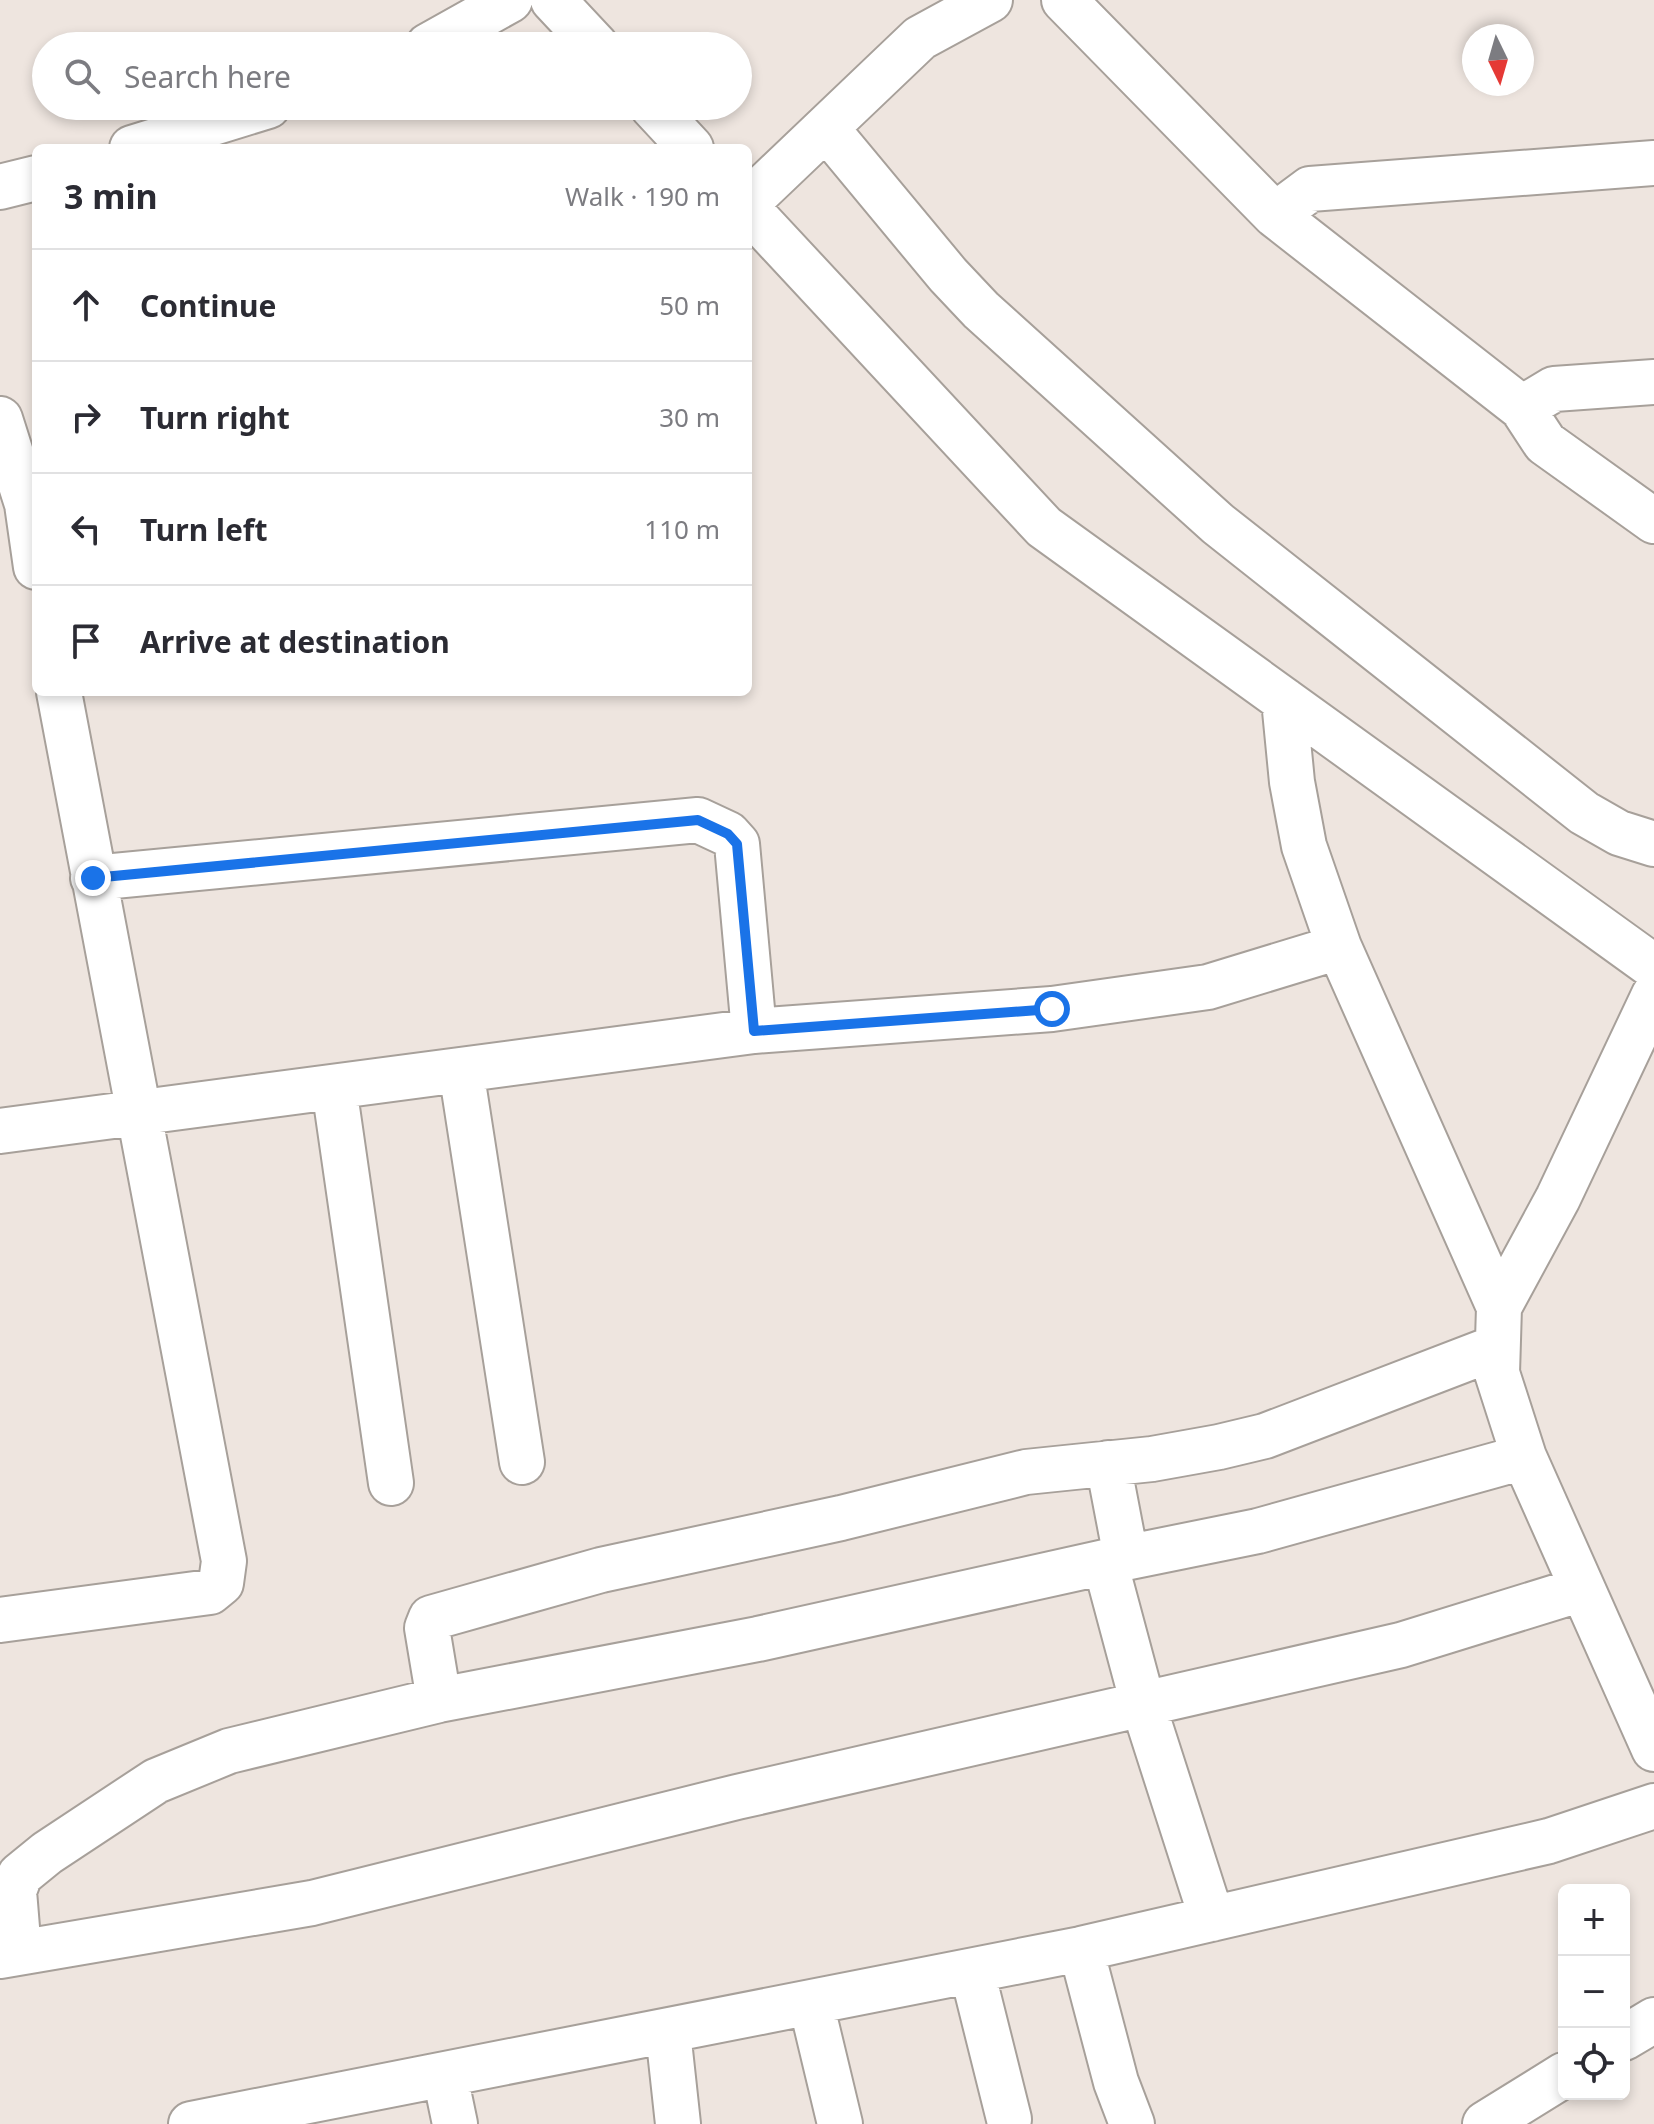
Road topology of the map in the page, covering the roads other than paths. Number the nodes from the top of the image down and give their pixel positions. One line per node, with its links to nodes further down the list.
1 (510, 0): 5 (street)
2 (553, 0): 6 (street)
3 (990, 0): 9 (street)
4 (1064, 0): 17 (street)
5 (453, 32)
6 (583, 32)
7 (223, 120): 10 (street)
8 (665, 120): 11 (street)
9 (826, 128): 15 (street); 25 (street)
10 (145, 144)
11 (687, 144)
12 (1654, 163): 17 (street)
13 (32, 179): 14 (street)
14 (0, 187)
15 (752, 198)
16 (752, 213): 24 (street)
17 (1275, 215): 19 (street)
18 (1654, 382): 19 (street)
19 (1522, 408): 21 (street)
20 (0, 419): 22 (street)
21 (1654, 521)
22 (32, 539)
23 (60, 696): 26 (street)
24 (1284, 700): 27 (street); 28 (street)
25 (1653, 844)
26 (93, 878): 30 (street); 33 (street)
27 (1339, 947): 30 (street); 35 (street)
28 (1654, 967)
29 (1654, 995): 35 (street)
30 (754, 1031): 31 (street)
31 (461, 1070): 32 (street); 37 (street)
32 (334, 1087): 33 (street); 39 (street)
33 (138, 1113): 34 (street); 42 (street)
34 (0, 1131)
35 (1498, 1327): 36 (street); 38 (street)
36 (1524, 1457): 40 (street); 41 (street)
37 (522, 1462)
38 (1108, 1463): 40 (street); 43 (street)
39 (391, 1483)
40 (1115, 1560): 43 (street); 44 (street)
41 (1582, 1589): 44 (street); 45 (street)
42 (0, 1620)
43 (439, 1700): 49 (street)
44 (1143, 1704): 47 (street); 49 (street)
45 (1654, 1749)
46 (1654, 1806): 47 (street)
47 (1212, 1919): 48 (street)
48 (1081, 1949): 50 (street); 63 (street)
49 (10, 1954)
50 (972, 1971): 51 (street); 58 (street)
51 (811, 2003): 53 (street); 62 (street)
52 (1654, 2020): 54 (street)
53 (668, 2032): 55 (street); 61 (street)
54 (1630, 2034)
55 (445, 2076): 57 (street); 60 (street)
56 (1558, 2079): 64 (street)
57 (289, 2115): 59 (street)
58 (1009, 2119)
59 (191, 2124)
60 (455, 2124)
61 (678, 2124)
62 (840, 2124)
63 (1132, 2124)
64 (1485, 2124)

